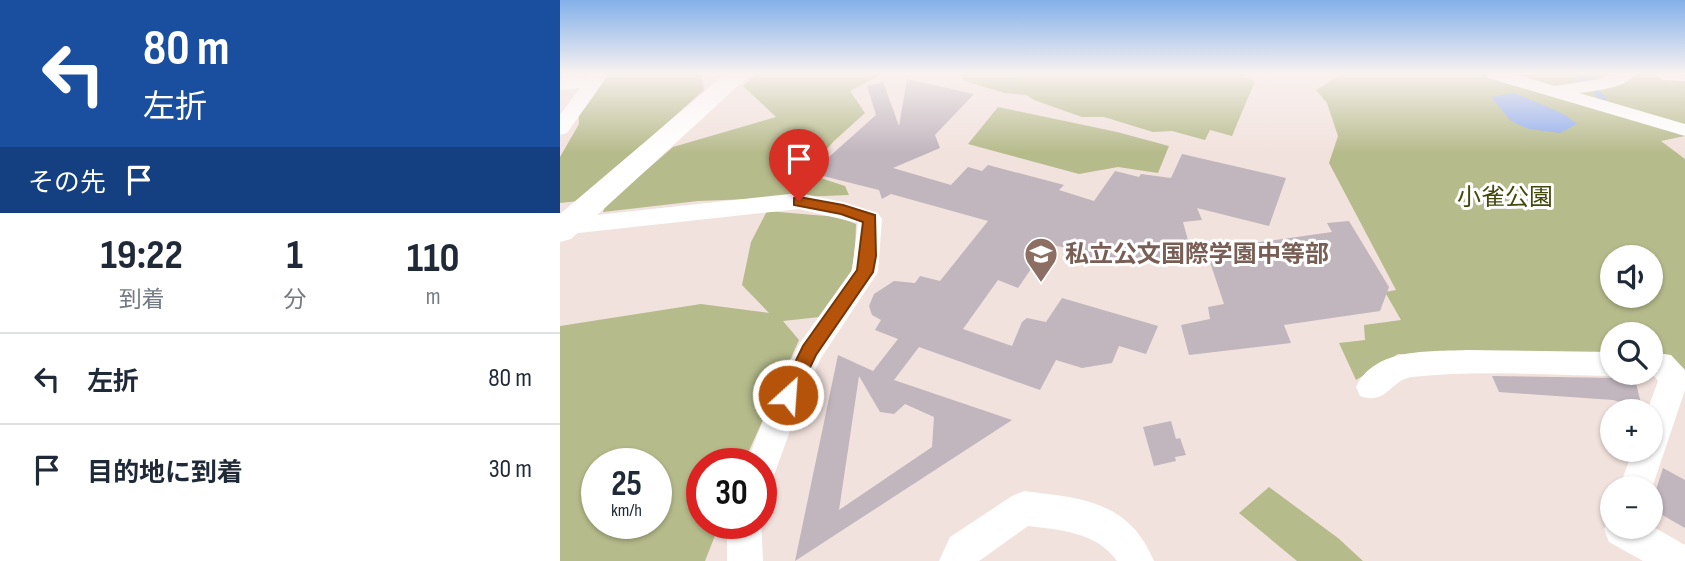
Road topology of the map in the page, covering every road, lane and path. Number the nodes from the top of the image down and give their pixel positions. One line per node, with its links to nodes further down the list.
1 (581, 100): 4 (street)
2 (709, 100): 7 (main road)
3 (1583, 100): 5 (street)
4 (560, 129)
5 (1685, 130)
6 (870, 219): 7 (street); 12 (street)
7 (562, 228)
8 (1600, 364): 10 (street)
9 (1663, 366): 11 (street)
10 (1371, 387)
11 (1663, 410)
12 (768, 448)
13 (745, 539): 15 (street)
14 (1640, 539): 18 (street)
15 (745, 561)
16 (957, 561): 17 (street)
17 (1136, 561)
18 (1678, 561)

